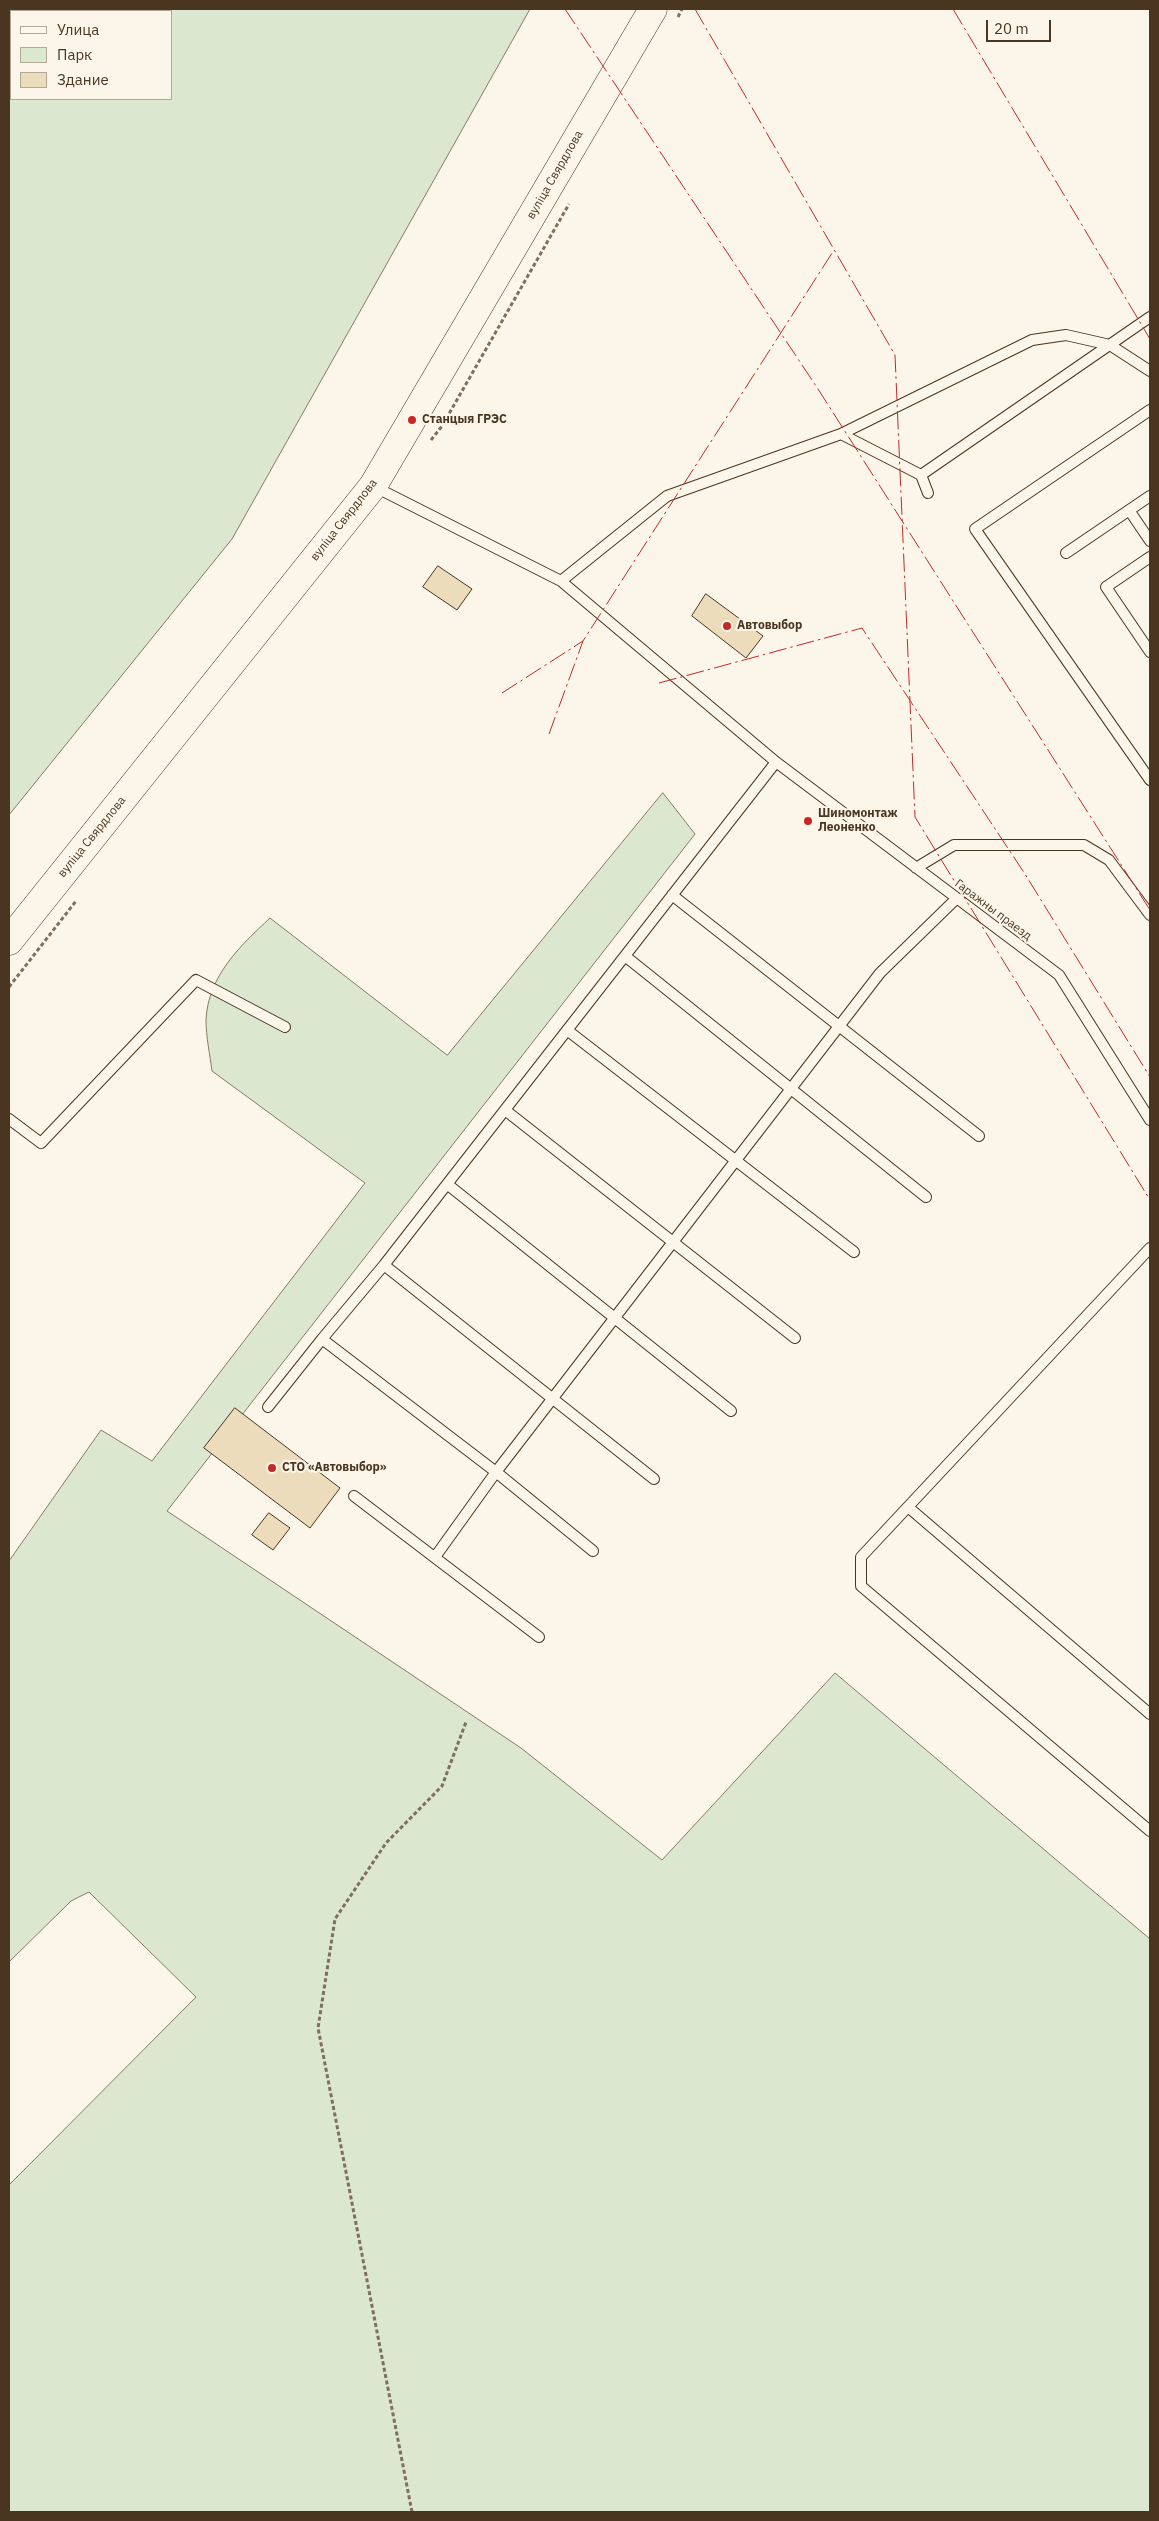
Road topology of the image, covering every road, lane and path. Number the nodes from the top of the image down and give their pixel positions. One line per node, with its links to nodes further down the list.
1 (653, 9): 8 (main road, вуліца Свярдлова)
2 (1150, 317): 3 (lane)
3 (1110, 345): 4 (lane); 6 (lane); 7 (lane)
4 (1150, 371)
5 (1150, 410): 18 (lane)
6 (842, 434): 7 (lane); 15 (lane)
7 (920, 475): 9 (lane)
8 (372, 486): 15 (lane, Гаражны праезд); 23 (main road, вуліца Свярдлова)
9 (928, 493)
10 (1150, 496): 11 (lane)
11 (1129, 510): 12 (lane); 13 (lane)
12 (1150, 540)
13 (1066, 553)
14 (1150, 557): 16 (lane)
15 (561, 581): 17 (lane, Гаражны праезд)
16 (1150, 652)
17 (776, 762): 19 (lane, Гаражны праезд); 20 (lane)
18 (1150, 780)
19 (916, 868): 21 (lane, Гаражны праезд); 22 (lane)
20 (672, 895): 24 (lane); 25 (lane)
21 (957, 898): 25 (lane); 31 (lane, Гаражны праезд)
22 (1150, 915)
23 (9, 941)
24 (625, 956): 27 (lane); 28 (lane)
25 (839, 1026): 28 (lane); 32 (lane)
26 (284, 1027): 30 (lane)
27 (567, 1030): 29 (lane); 33 (lane)
28 (791, 1089): 33 (lane); 35 (lane)
29 (505, 1110): 34 (lane); 36 (lane)
30 (9, 1119)
31 (1150, 1120)
32 (978, 1136)
33 (736, 1161): 36 (lane); 38 (lane)
34 (448, 1184): 39 (lane); 40 (lane)
35 (926, 1197)
36 (673, 1242): 40 (lane); 41 (lane)
37 (1150, 1248): 49 (lane)
38 (854, 1252)
39 (384, 1266): 42 (lane); 43 (lane)
40 (615, 1318): 43 (lane); 45 (lane)
41 (795, 1338)
42 (322, 1339): 44 (lane); 46 (lane)
43 (552, 1399): 46 (lane); 47 (lane)
44 (268, 1408)
45 (731, 1411)
46 (496, 1472): 50 (lane); 51 (lane)
47 (654, 1479)
48 (354, 1496): 51 (lane)
49 (908, 1507): 53 (lane); 55 (lane)
50 (592, 1551)
51 (434, 1557): 52 (lane)
52 (539, 1637)
53 (1150, 1714)
54 (466, 1722): 56 (path)
55 (1150, 1831)
56 (412, 2512)

